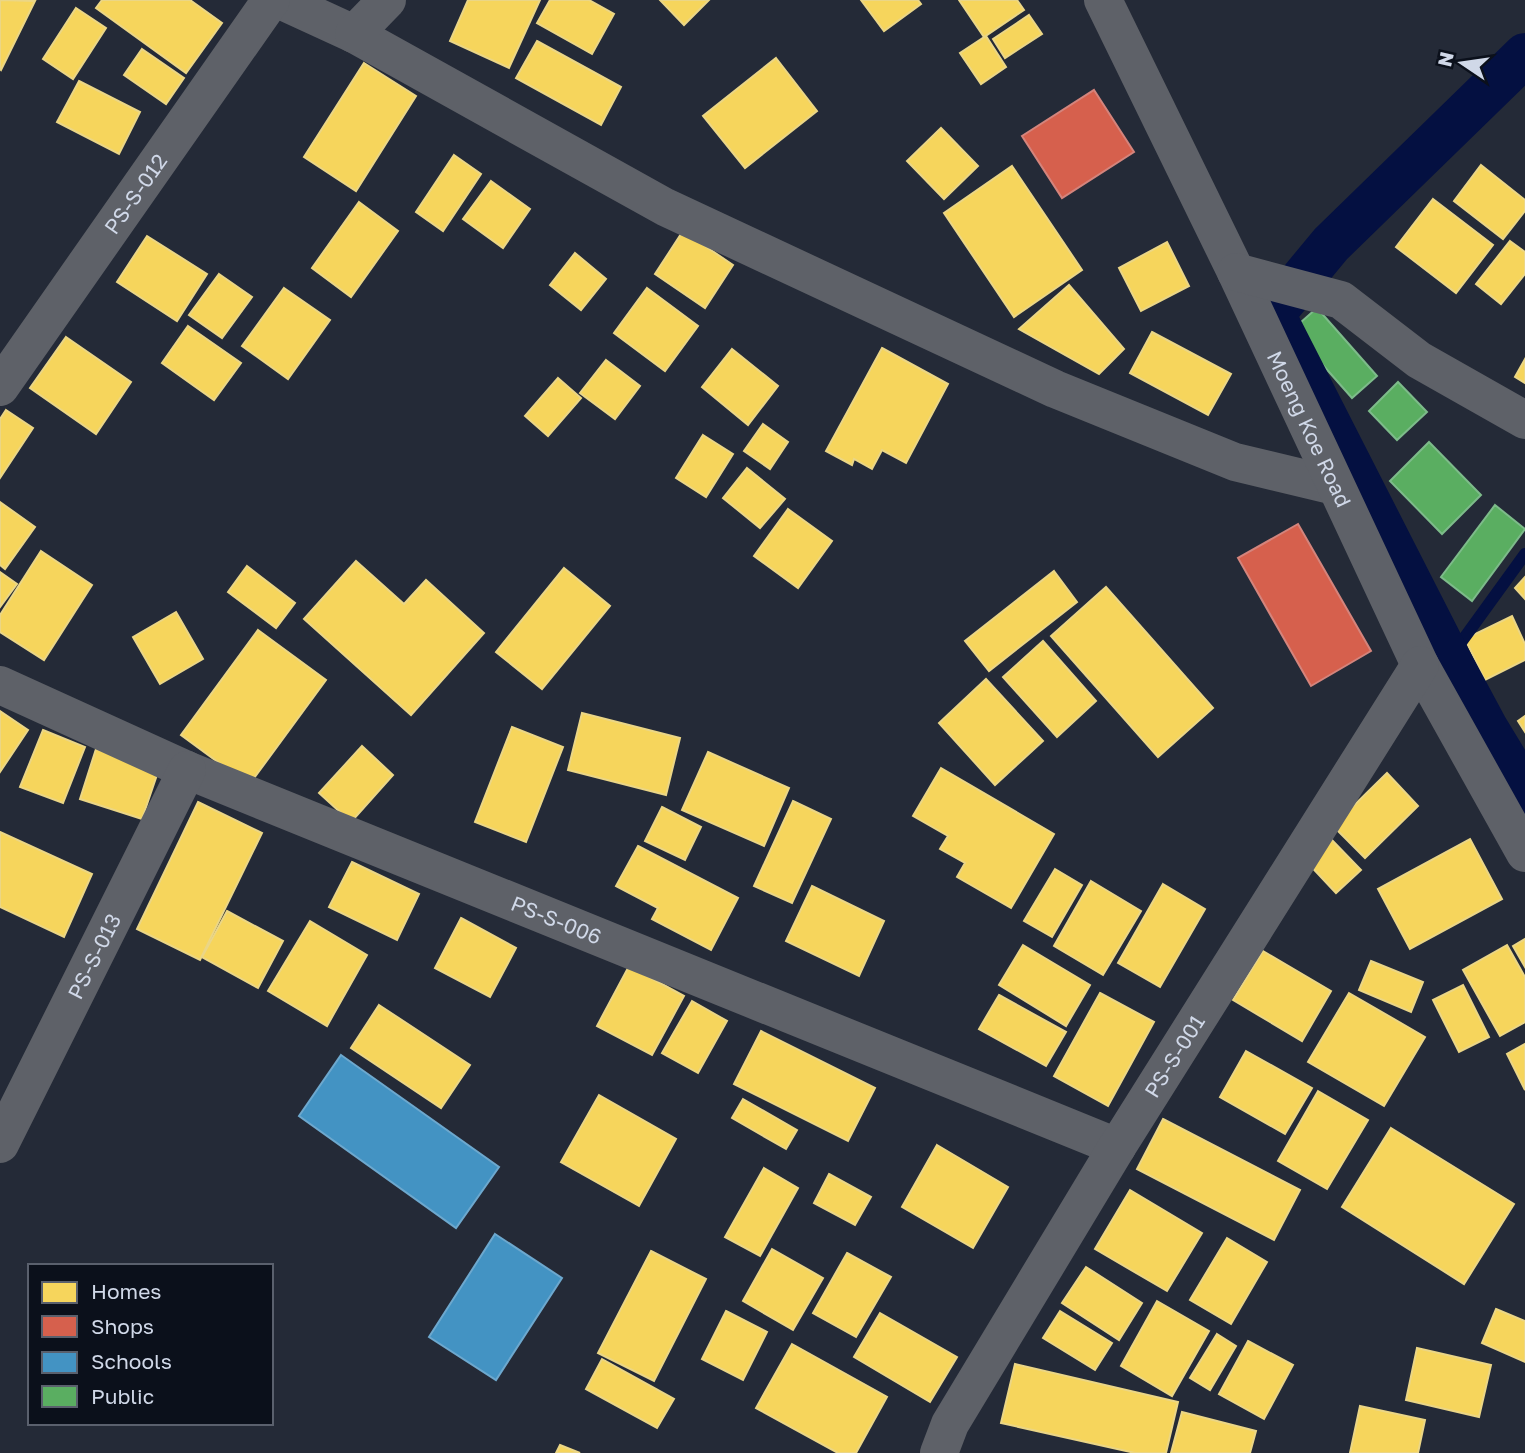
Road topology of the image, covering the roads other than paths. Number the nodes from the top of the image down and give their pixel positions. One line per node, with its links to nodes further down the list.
1 (271, 0): 7 (street, PS-S-012)
2 (280, 0): 5 (street)
3 (387, 0): 5 (street)
4 (1103, 0): 6 (street, Moeng Koe Road)
5 (354, 34): 9 (street)
6 (1236, 272): 8 (street); 9 (street, Moeng Koe Road)
7 (0, 387)
8 (1525, 420)
9 (1335, 486): 10 (street, Moeng Koe Road)
10 (1420, 665): 13 (street, Moeng Koe Road); 15 (street, PS-S-001)
11 (0, 685): 12 (street, PS-S-006)
12 (187, 770): 14 (street, PS-S-013); 15 (street, PS-S-006)
13 (1525, 853)
14 (0, 1144)
15 (1117, 1147): 16 (street, PS-S-001)
16 (939, 1453)

